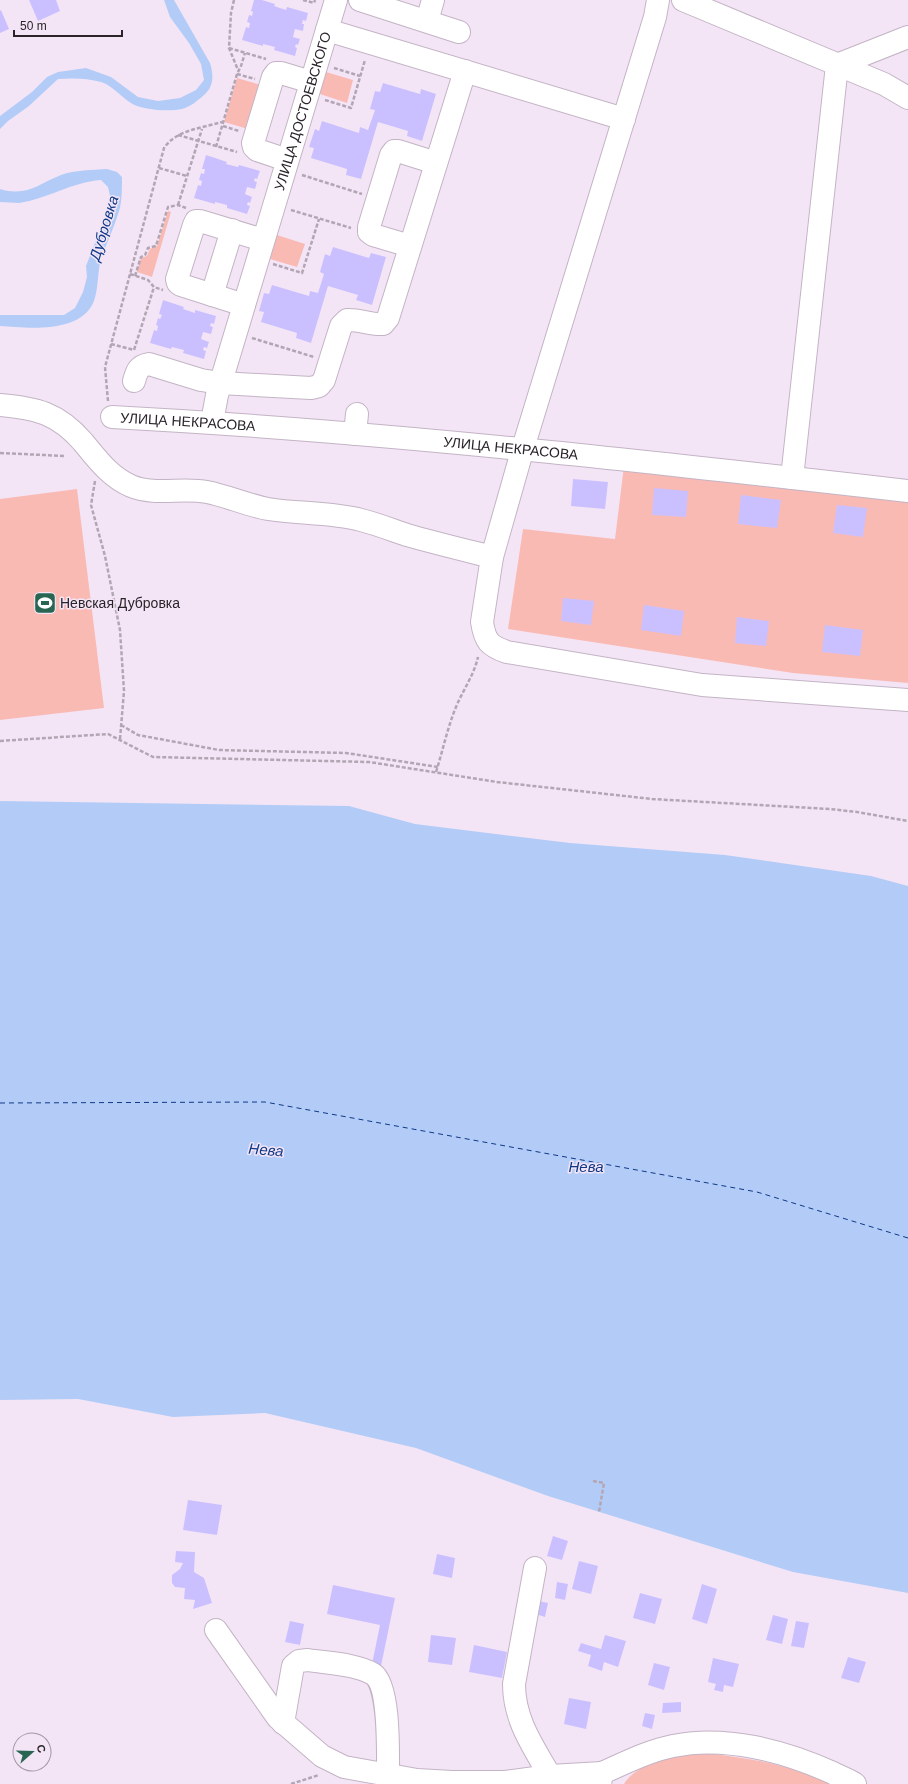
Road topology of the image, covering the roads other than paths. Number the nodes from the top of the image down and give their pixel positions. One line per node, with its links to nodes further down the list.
1 (330, 0): 7 (street)
2 (360, 0): 6 (street)
3 (433, 0): 6 (street)
4 (658, 0): 14 (street)
5 (683, 0): 10 (street)
6 (427, 21): 8 (street)
7 (327, 30): 11 (street, УЛИЦА ДОСТОЕВСКОГО); 12 (street, УЛИЦА ДОСТОЕВСКОГО)
8 (459, 32)
9 (908, 37): 10 (street)
10 (837, 65): 13 (street); 28 (street)
11 (465, 71): 14 (street, УЛИЦА ДОСТОЕВСКОГО); 15 (street)
12 (312, 80): 16 (street, УЛИЦА ДОСТОЕВСКОГО); 16 (street)
13 (908, 98)
14 (624, 119): 27 (street)
15 (436, 163): 18 (street); 18 (street)
16 (286, 165): 19 (street, УЛИЦА ДОСТОЕВСКОГО)
17 (232, 230): 19 (street); 20 (street); 20 (street)
18 (410, 246): 23 (street)
19 (260, 250): 21 (street, УЛИЦА ДОСТОЕВСКОГО)
20 (212, 295): 21 (street)
21 (244, 305): 23 (street, УЛИЦА ДОСТОЕВСКОГО)
22 (134, 381): 23 (street)
23 (220, 383): 26 (street, УЛИЦА ДОСТОЕВСКОГО)
24 (0, 405): 30 (street)
25 (110, 412): 26 (street, УЛИЦА НЕКРАСОВА)
26 (212, 422): 27 (street, УЛИЦА НЕКРАСОВА)
27 (523, 448): 28 (street, УЛИЦА НЕКРАСОВА); 30 (street)
28 (792, 478): 29 (street, УЛИЦА НЕКРАСОВА)
29 (908, 491)
30 (492, 557): 31 (street)
31 (908, 700)
32 (536, 1568): 36 (street)
33 (216, 1630): 34 (street)
34 (283, 1722): 35 (street); 35 (street)
35 (388, 1775): 36 (street)
36 (550, 1776): 37 (street)
37 (601, 1778): 38 (street)
38 (855, 1784)

